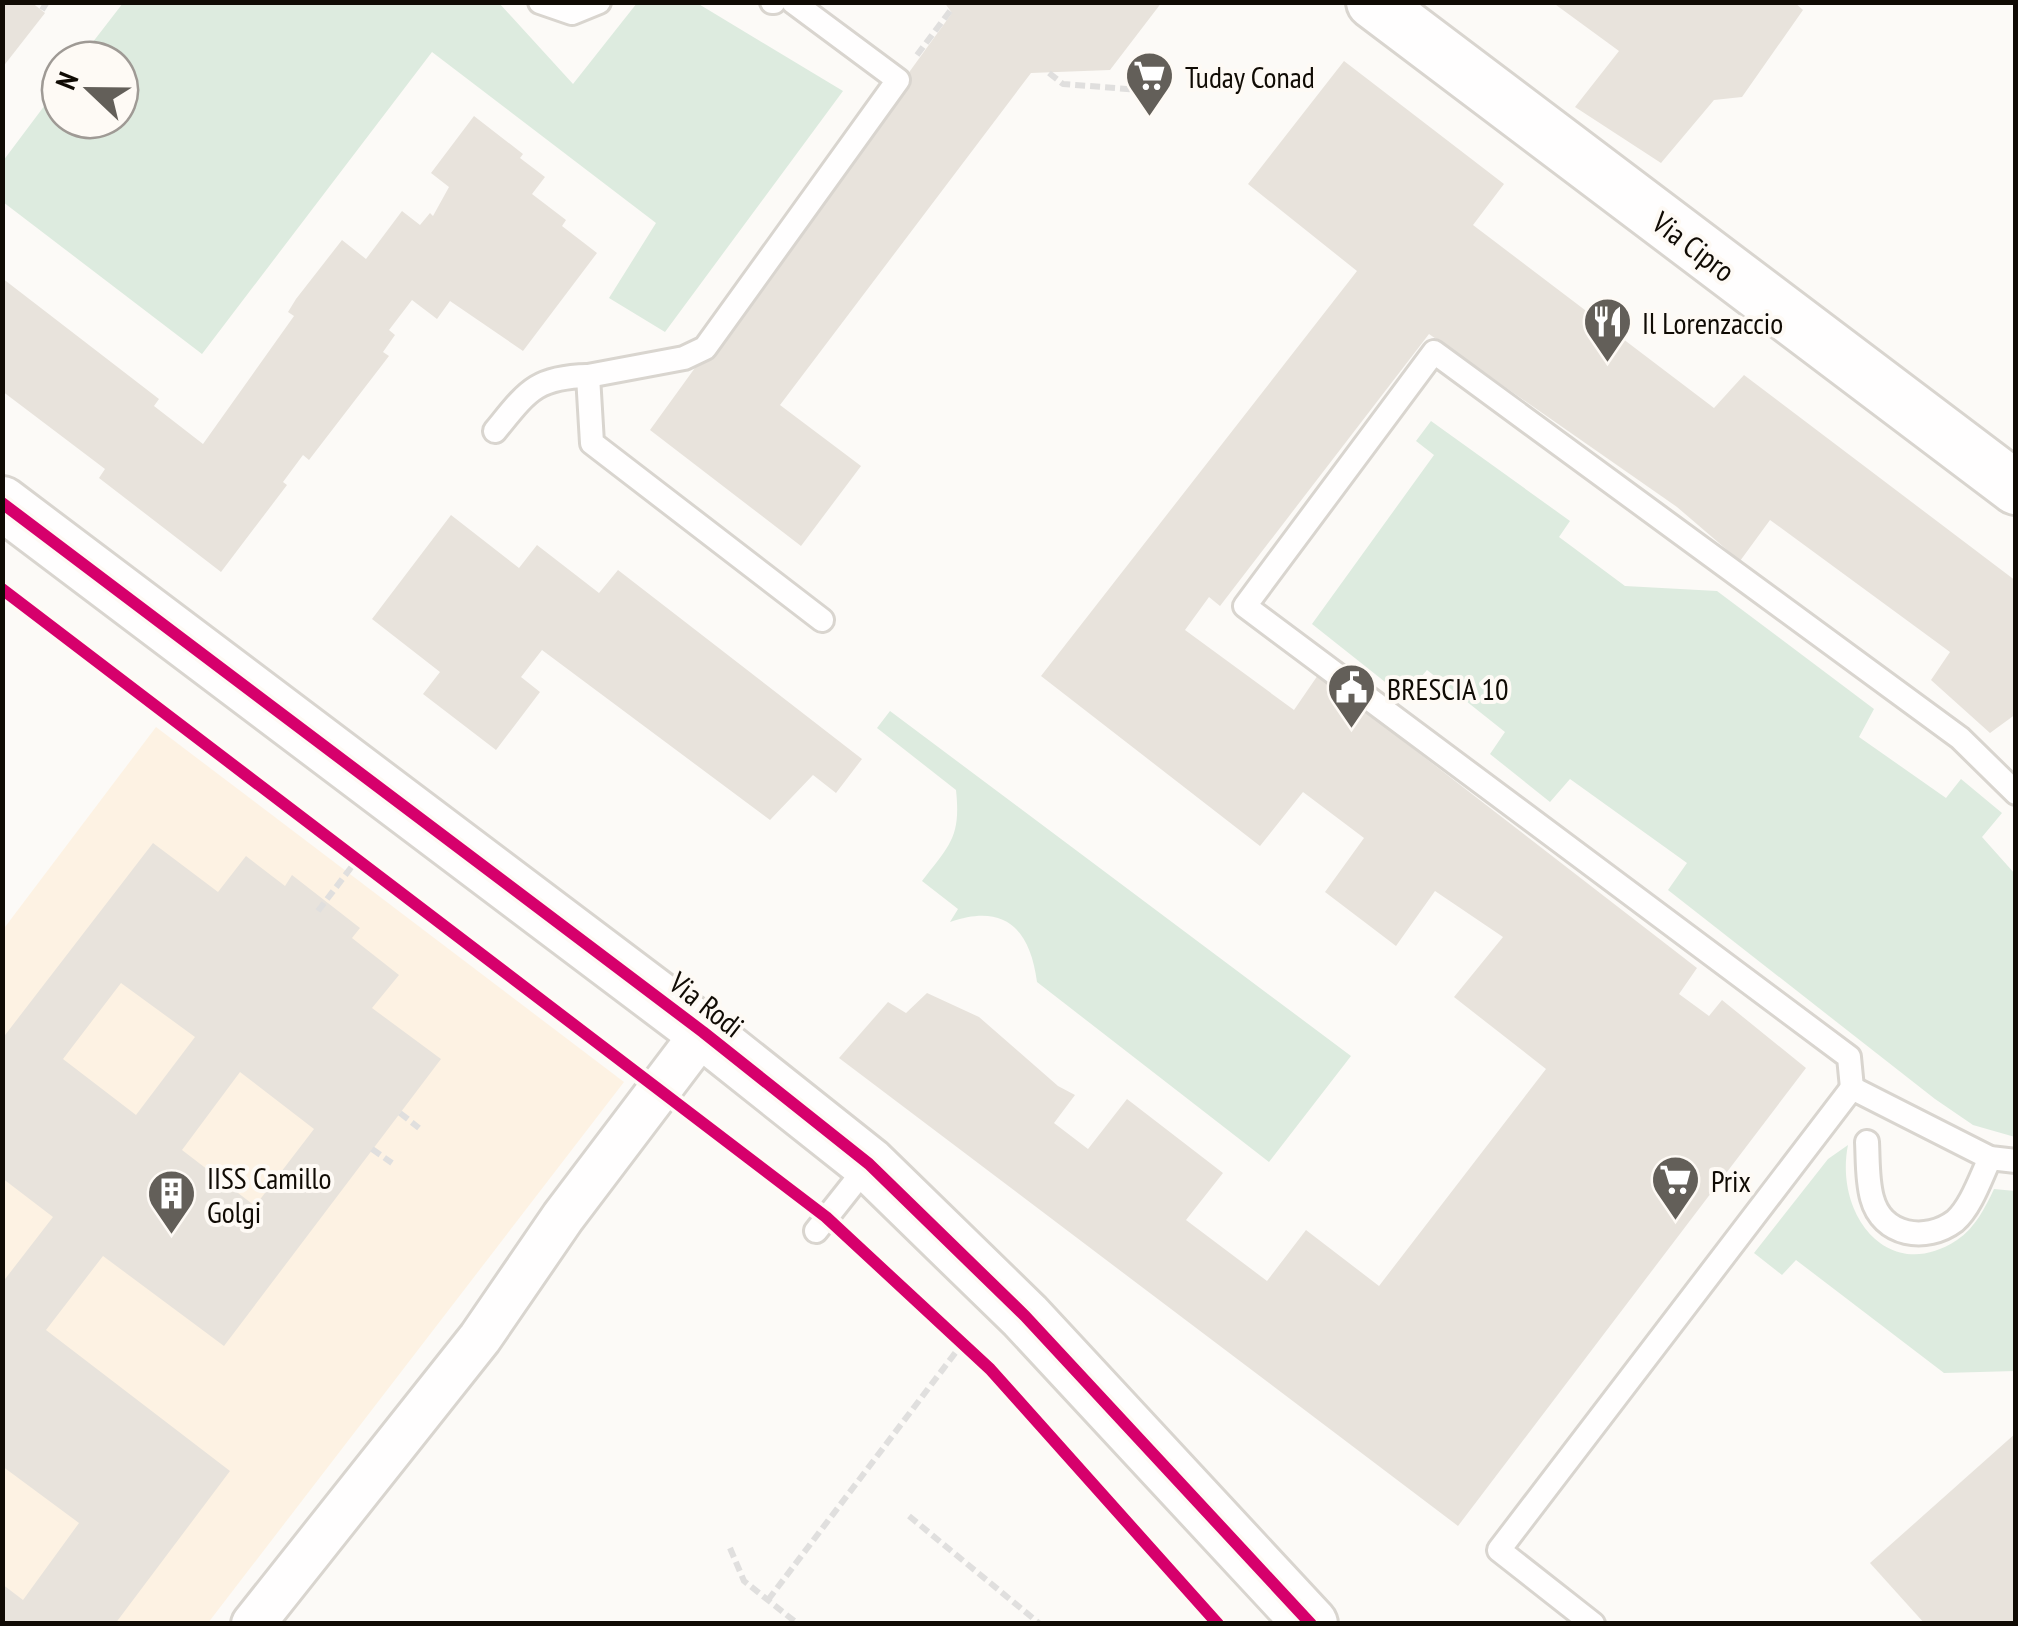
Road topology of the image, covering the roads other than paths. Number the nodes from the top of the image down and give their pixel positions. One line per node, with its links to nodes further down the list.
1 (540, 2): 2 (lane)
2 (599, 2)
3 (793, 2): 5 (lane)
4 (1373, 2): 7 (street, Via Cipro)
5 (588, 376): 6 (lane); 9 (lane)
6 (495, 431)
7 (2016, 488)
8 (2, 503): 11 (street, Via Rodi)
9 (822, 620)
10 (2016, 793): 12 (lane)
11 (703, 1032): 16 (street, Via Rodi); 18 (street, Via Rodi)
12 (1852, 1088): 14 (lane); 20 (lane)
13 (1867, 1142): 14 (lane)
14 (1990, 1158): 15 (lane)
15 (2016, 1161)
16 (870, 1164): 17 (lane); 19 (street, Via Rodi)
17 (816, 1231)
18 (253, 1624)
19 (1311, 1624)
20 (1593, 1624)

